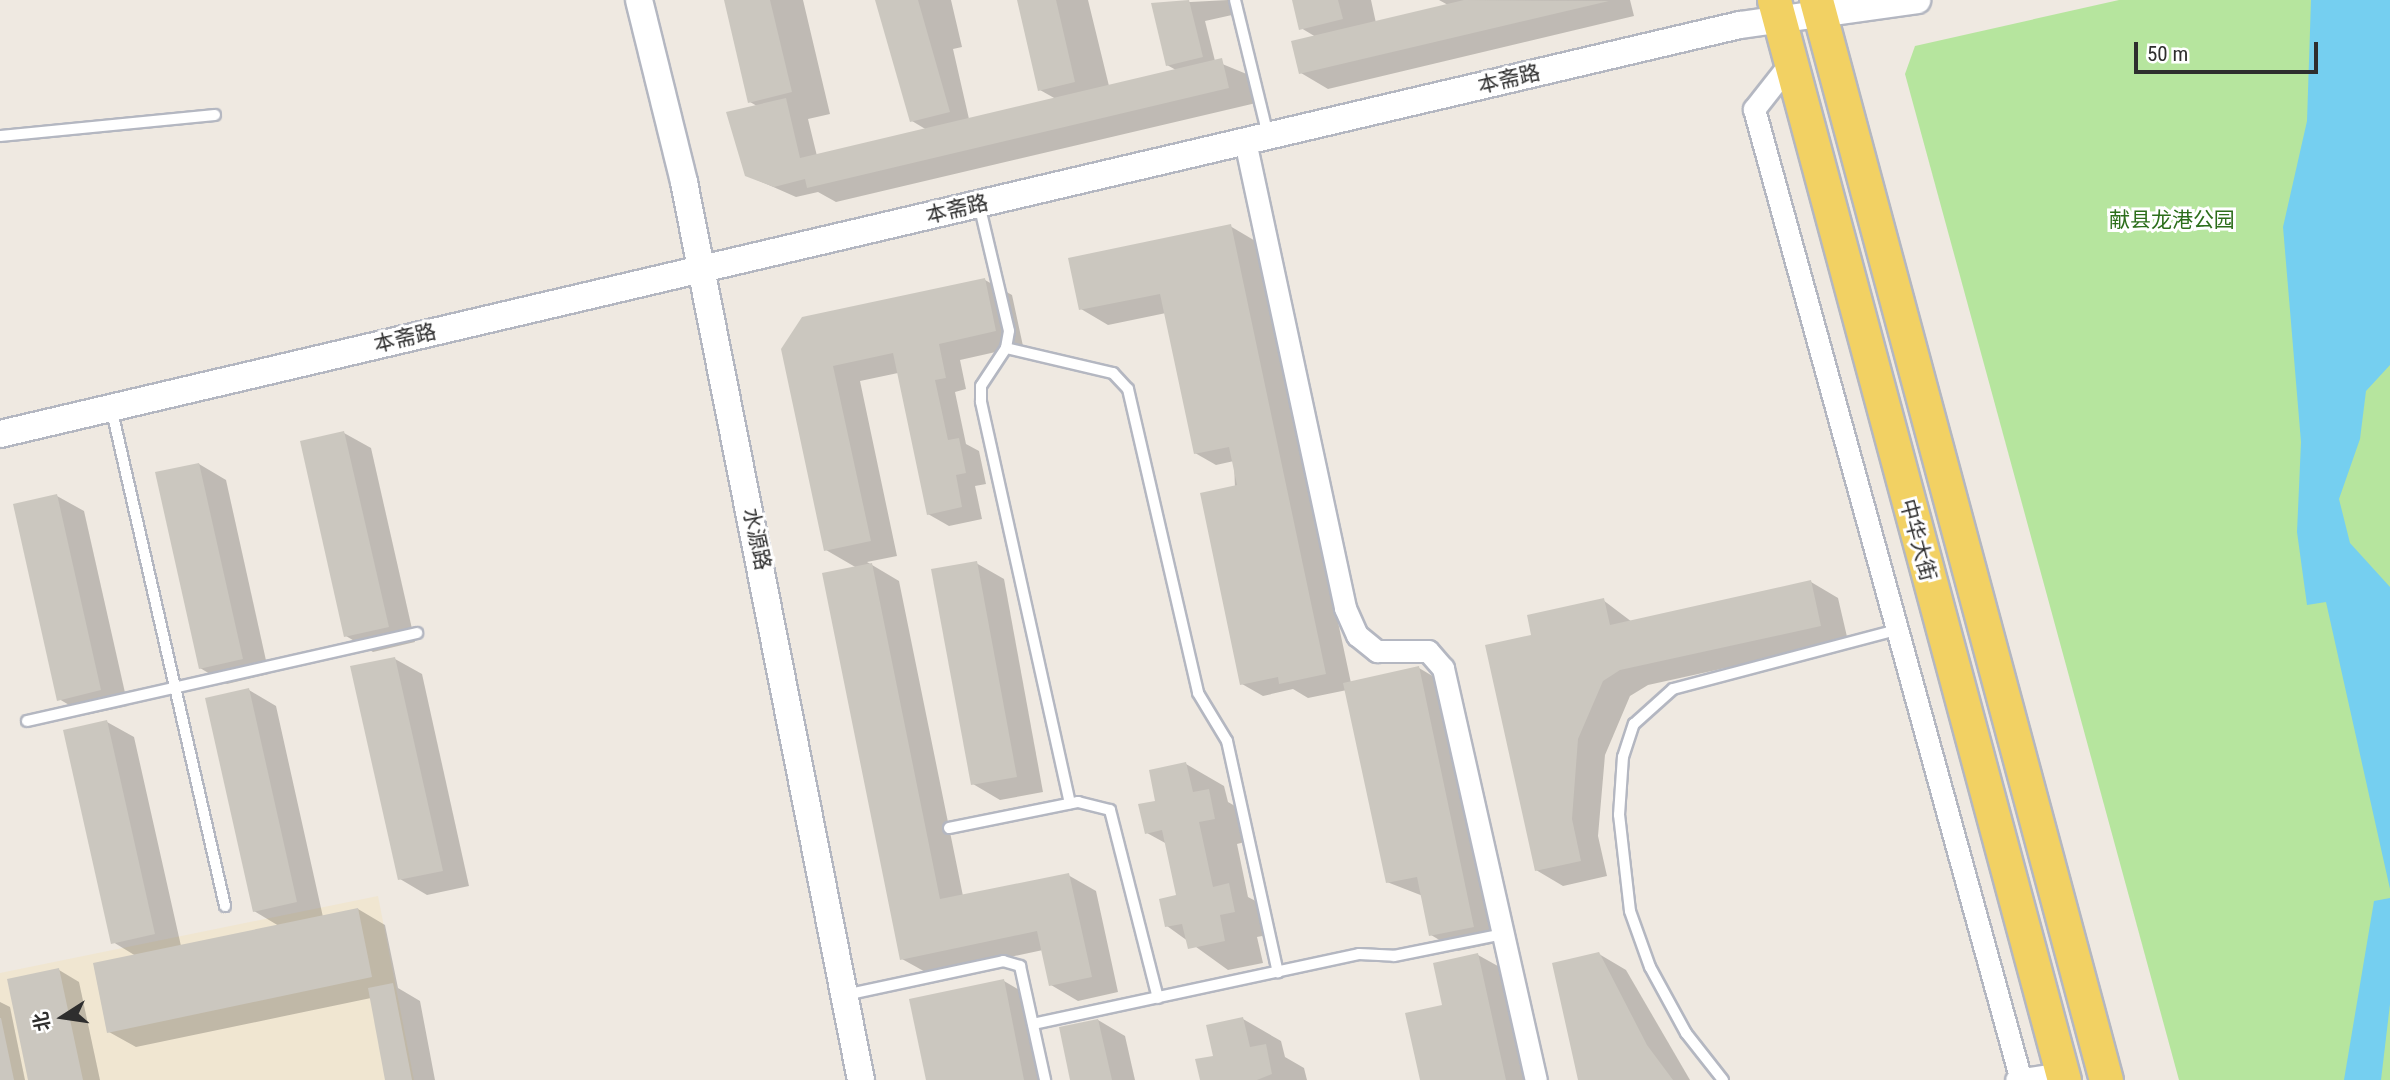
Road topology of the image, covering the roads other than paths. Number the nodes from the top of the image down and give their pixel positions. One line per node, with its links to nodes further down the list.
1 (639, 0): 11 (street, 水源路)
2 (1235, 0): 9 (lane)
3 (1917, 0): 4 (street, 本斋路)
4 (1818, 7): 5 (street, 本斋路); 33 (main road, 中华大街)
5 (1777, 10): 6 (main road, 中华大街); 9 (street, 本斋路)
6 (1790, 62): 15 (street); 27 (main road, 中华大街)
7 (215, 115): 8 (lane)
8 (0, 136)
9 (1256, 138): 10 (street, 本斋路); 22 (street)
10 (979, 204): 11 (street, 本斋路); 12 (lane)
11 (702, 269): 13 (street, 本斋路); 24 (street, 水源路)
12 (1006, 348): 19 (lane); 23 (lane)
13 (111, 407): 14 (street, 本斋路); 17 (lane)
14 (0, 433)
15 (1896, 630): 31 (lane); 32 (street)
16 (417, 633): 17 (lane)
17 (175, 688): 18 (lane); 21 (lane)
18 (27, 721)
19 (1070, 803): 20 (lane); 25 (lane)
20 (949, 828)
21 (225, 906)
22 (1503, 934): 23 (lane); 30 (street)
23 (1278, 972): 25 (lane)
24 (845, 995): 26 (lane); 28 (street, 水源路)
25 (1158, 998): 26 (lane)
26 (1033, 1024): 29 (lane)
27 (2063, 1077): 32 (street)
28 (862, 1080)
29 (1045, 1080)
30 (1536, 1080)
31 (1723, 1080)
32 (2019, 1080)
33 (2106, 1080)

